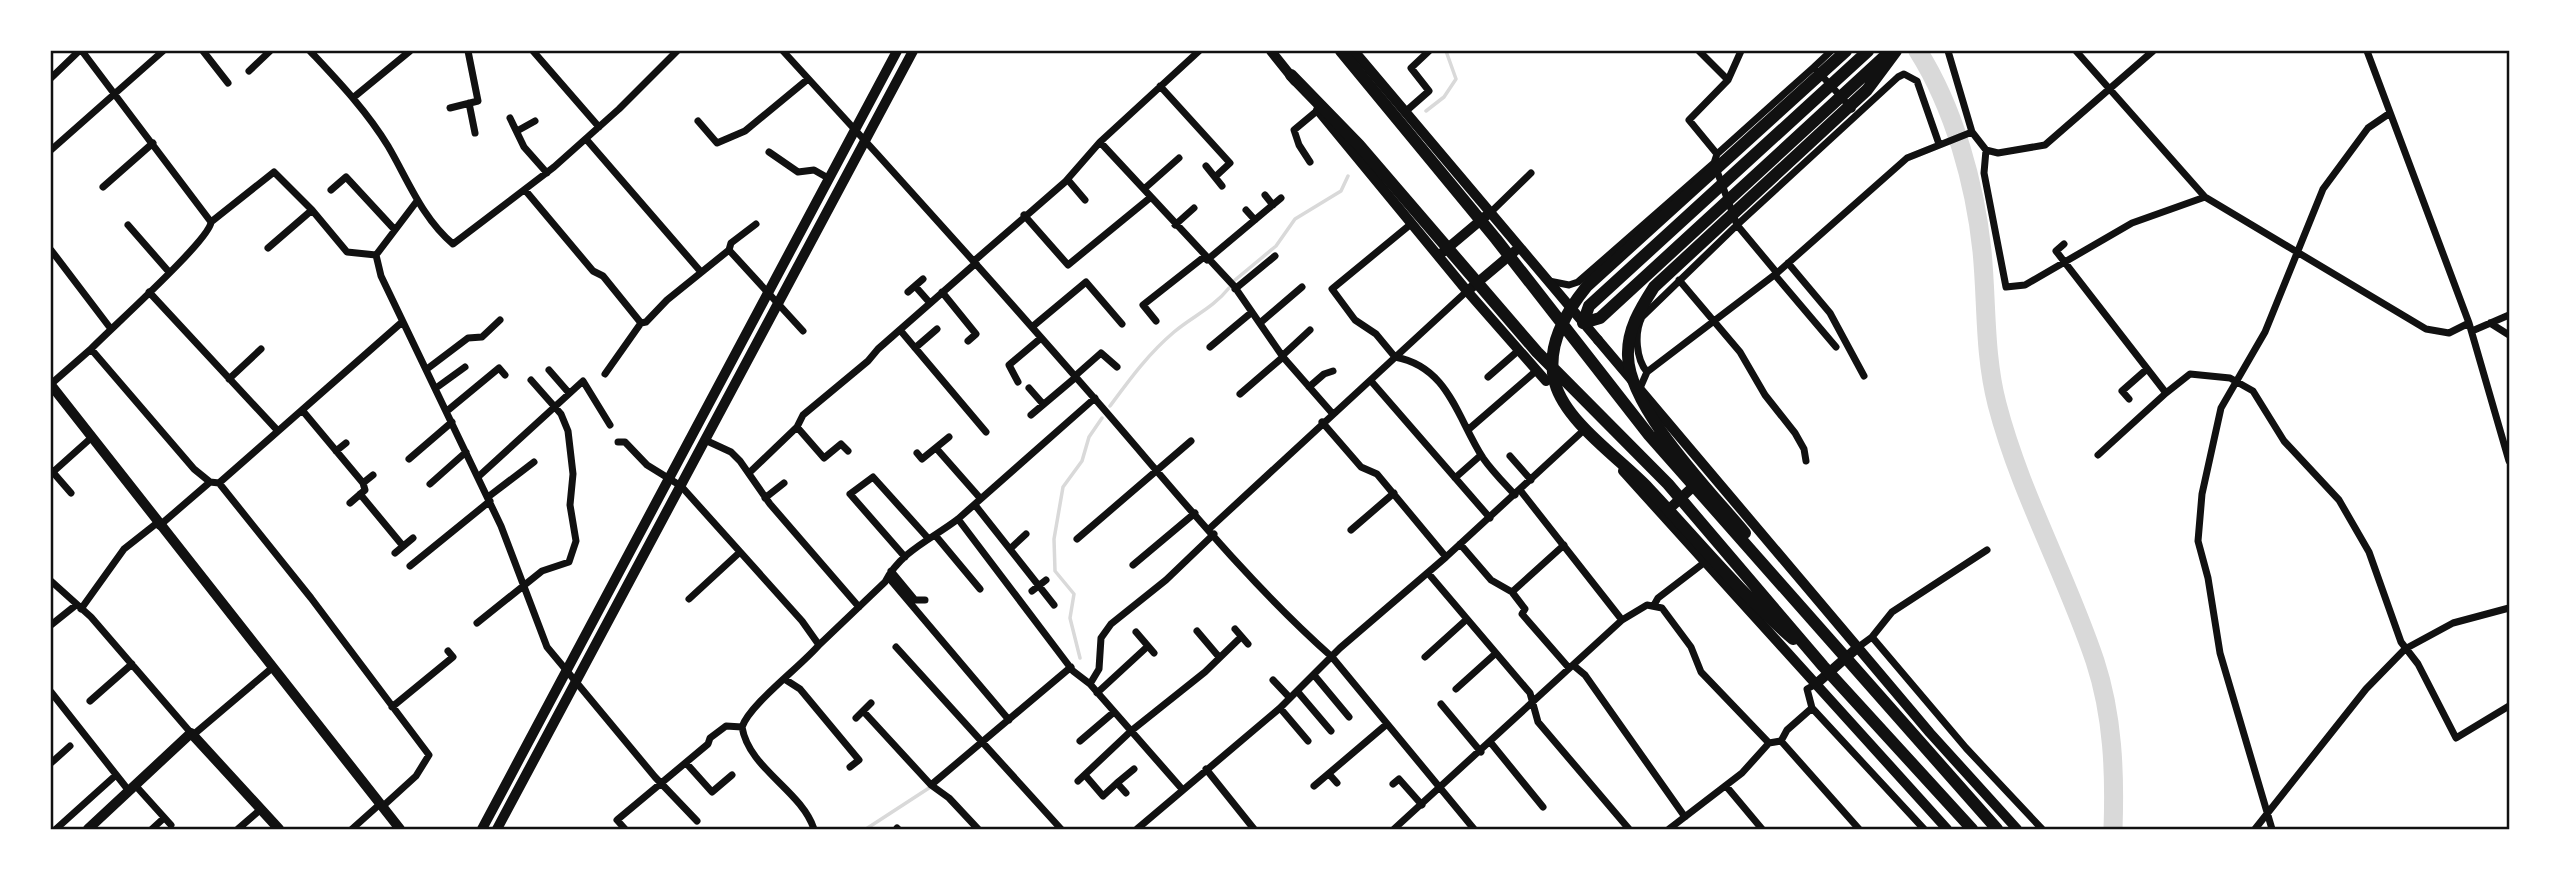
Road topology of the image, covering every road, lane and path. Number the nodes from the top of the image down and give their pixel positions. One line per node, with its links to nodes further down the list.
1 (80, 51): 34 (street); 40 (street)
2 (163, 51): 40 (street)
3 (203, 51): 37 (street)
4 (270, 51): 32 (street)
5 (310, 51): 41 (street)
6 (410, 51): 41 (street)
7 (468, 51): 29 (street)
8 (533, 51): 51 (street)
9 (677, 51): 51 (street)
10 (783, 51): 35 (street)
11 (897, 51): 52 (highway)
12 (914, 51): 57 (highway)
13 (1199, 51): 38 (street)
14 (1270, 51): 33 (highway)
15 (1341, 51): 284 (highway)
16 (1353, 51): 45 (highway)
17 (1429, 51): 45 (street)
18 (1699, 51): 36 (street)
19 (1741, 51): 36 (street)
20 (1831, 51): 31 (street)
21 (1846, 51): 304 (highway)
22 (1868, 51): 136 (highway)
23 (1891, 51): 136 (highway)
24 (1896, 51): 284 (highway)
25 (1948, 51): 55 (street)
26 (2076, 51): 39 (street)
27 (2153, 51): 39 (street)
28 (2367, 51): 46 (street)
29 (471, 63): 30 (street); 42 (street)
30 (460, 65)
31 (1814, 67): 47 (street); 64 (street)
32 (249, 71)
33 (1291, 75): 44 (highway); 304 (highway)
34 (51, 78)
35 (808, 79): 50 (street); 52 (street)
36 (1728, 80): 64 (street)
37 (228, 83)
38 (1160, 86): 58 (street); 71 (street)
39 (2108, 90): 62 (street); 81 (street)
40 (115, 93): 59 (street); 61 (street)
41 (354, 97): 84 (street)
42 (469, 103): 43 (street); 54 (street)
43 (450, 108)
44 (1318, 110): 66 (street); 94 (highway)
45 (1405, 111): 89 (highway)
46 (2390, 113): 104 (street); 140 (street)
47 (1857, 114): 60 (street); 97 (street)
48 (510, 118): 53 (street)
49 (535, 121): 53 (street)
50 (698, 121)
51 (599, 127): 56 (street)
52 (855, 128): 57 (street); 72 (highway)
53 (516, 131): 69 (street)
54 (475, 133)
55 (1970, 133): 60 (street); 62 (street)
56 (586, 139): 69 (street); 113 (street)
57 (866, 140): 110 (street); 127 (highway)
58 (1100, 142): 73 (street); 76 (street)
59 (153, 143): 75 (street); 92 (street)
60 (1942, 143): 111 (street)
61 (51, 150)
62 (1986, 150): 109 (street)
63 (769, 152): 72 (street)
64 (1717, 154): 67 (street)
65 (1179, 158): 76 (street)
66 (1310, 162)
67 (1714, 163): 97 (street); 116 (street)
68 (1206, 166): 71 (street)
69 (547, 173): 78 (street)
70 (1531, 173): 89 (street)
71 (1215, 177): 74 (street)
72 (828, 178): 123 (highway)
73 (1068, 180): 83 (street); 90 (street)
74 (1222, 186)
75 (103, 187)
76 (1144, 189): 80 (street)
77 (331, 190): 98 (street)
78 (525, 190): 84 (street); 134 (street)
79 (1265, 195): 85 (street)
80 (1151, 197): 90 (street); 96 (street)
81 (2205, 197): 104 (street); 109 (street)
82 (1281, 198): 85 (street)
83 (1085, 200)
84 (417, 201): 98 (street)
85 (1273, 205): 91 (street)
86 (1194, 208): 96 (street)
87 (312, 210): 92 (street); 101 (street); 105 (street)
88 (1246, 210): 91 (street)
89 (1490, 213): 100 (highway); 107 (highway)
90 (1024, 215): 110 (street)
91 (1255, 220): 108 (street)
92 (211, 222): 112 (street)
93 (757, 224): 103 (street)
94 (1411, 224): 107 (highway); 159 (street)
95 (128, 225): 112 (street)
96 (1175, 225): 108 (street)
97 (1737, 225): 114 (street); 117 (street)
98 (395, 230): 105 (street)
99 (2064, 244): 109 (street)
100 (1520, 247): 116 (highway); 121 (highway)
101 (268, 248)
102 (51, 250): 141 (street)
103 (729, 250): 113 (street); 123 (street)
104 (2299, 253): 140 (street); 178 (street)
105 (376, 255): 133 (street)
106 (1275, 256): 120 (street)
107 (1438, 256): 121 (highway)
108 (1206, 259): 120 (street); 132 (street)
109 (2065, 261): 163 (street)
110 (975, 262): 125 (street); 139 (street)
111 (1788, 263): 114 (street); 171 (street)
112 (169, 272): 122 (street)
113 (701, 272): 134 (street)
114 (1776, 274): 131 (street); 153 (street)
115 (923, 279): 118 (street)
116 (1545, 279): 136 (highway)
117 (1679, 279): 131 (street); 167 (street)
118 (915, 286): 124 (street); 126 (street)
119 (1302, 287): 135 (street)
120 (1235, 289): 128 (street)
121 (1467, 291): 157 (highway); 159 (street)
122 (149, 292): 141 (street); 173 (street)
123 (767, 292): 127 (street); 228 (highway)
124 (908, 292)
125 (942, 292): 126 (street); 150 (street)
126 (930, 303): 143 (street)
127 (778, 304): 145 (street); 205 (highway)
128 (1252, 312): 135 (street); 152 (street)
129 (2509, 315): 137 (street)
130 (500, 320): 147 (street)
131 (1716, 320): 167 (street); 218 (street)
132 (1156, 321)
133 (401, 323): 162 (street); 191 (street)
134 (641, 323): 168 (street)
135 (1260, 323): 158 (street)
136 (1583, 323): 149 (highway); 165 (highway)
137 (2490, 323): 140 (street); 146 (street)
138 (1122, 324): 139 (street)
139 (1032, 327): 148 (street)
140 (2470, 327): 219 (street)
141 (111, 329): 155 (street)
142 (937, 329): 154 (street)
143 (900, 330): 154 (street); 198 (street)
144 (1310, 330): 158 (street)
145 (803, 331)
146 (2509, 335)
147 (482, 337): 151 (street); 162 (street)
148 (1041, 338): 170 (street); 177 (street)
149 (1598, 340): 183 (main road)
150 (968, 341)
151 (487, 344)
152 (1210, 347)
153 (1836, 347)
154 (915, 348): 202 (street)
155 (90, 349): 179 (street); 230 (street)
156 (261, 349): 173 (street)
157 (1519, 350): 165 (highway); 172 (street)
158 (1283, 357): 180 (street); 186 (street)
159 (1395, 357): 175 (street); 199 (street)
160 (465, 367): 181 (street)
161 (1118, 368): 170 (street)
162 (427, 369): 181 (street)
163 (2147, 369): 185 (street); 188 (street)
164 (549, 370): 184 (street)
165 (1537, 370): 176 (highway); 199 (street)
166 (1333, 371): 180 (street)
167 (1647, 372): 183 (street)
168 (605, 374)
169 (505, 375): 192 (street)
170 (1075, 376): 187 (street); 189 (street)
171 (1864, 376)
172 (1488, 377)
173 (229, 379): 201 (street)
174 (531, 380): 190 (street)
175 (1371, 381): 193 (street); 227 (street)
176 (1546, 381): 200 (main road)
177 (1018, 382)
178 (2238, 382): 185 (street); 296 (street); 372 (street)
179 (51, 385): 204 (main road)
180 (1309, 387): 193 (street)
181 (436, 388): 192 (street)
182 (1029, 388): 189 (street)
183 (1640, 388): 224 (main road)
184 (569, 393): 190 (street); 197 (street)
185 (2166, 393): 215 (street)
186 (1240, 394)
187 (1095, 398): 221 (street); 242 (street)
188 (2129, 399)
189 (1043, 404): 194 (street)
190 (556, 408): 226 (street); 271 (street)
191 (302, 410): 201 (street); 210 (street)
192 (447, 411): 195 (street)
193 (1332, 413): 196 (street)
194 (1031, 415)
195 (452, 422): 212 (street); 217 (street)
196 (1322, 422): 237 (street); 250 (street)
197 (610, 425)
198 (797, 427): 211 (street); 223 (street)
199 (1469, 429): 214 (street)
200 (1585, 429): 229 (street); 245 (main road)
201 (278, 431): 231 (street)
202 (986, 432)
203 (949, 437): 209 (street)
204 (91, 438): 222 (street); 248 (main road)
205 (705, 440): 223 (street); 235 (highway)
206 (1191, 441): 221 (street)
207 (618, 442): 228 (street)
208 (346, 443): 210 (street)
209 (936, 447): 213 (street); 242 (street)
210 (336, 451): 232 (street)
211 (848, 451)
212 (466, 453): 226 (street); 234 (street)
213 (917, 453)
214 (1481, 455): 227 (street); 238 (street)
215 (2098, 455)
216 (1510, 456): 229 (street)
217 (409, 459)
218 (1806, 461)
219 (2509, 461)
220 (534, 462): 241 (street)
221 (1157, 470): 244 (street); 254 (street)
222 (52, 471): 236 (street)
223 (749, 473): 240 (street)
224 (1709, 473): 245 (main road); 295 (main road)
225 (373, 475): 232 (street)
226 (478, 477): 241 (street)
227 (1455, 478): 246 (street)
228 (668, 479): 235 (street); 307 (highway)
229 (1531, 480): 238 (street)
230 (210, 482): 231 (street); 248 (street)
231 (219, 483): 324 (street)
232 (363, 483): 239 (street)
233 (784, 483): 240 (street)
234 (430, 484)
235 (681, 486): 260 (street); 311 (highway)
236 (71, 493)
237 (1394, 493): 249 (street); 263 (street)
238 (1518, 493): 246 (street); 256 (street)
239 (360, 494): 243 (street); 257 (street)
240 (765, 498): 280 (street)
241 (489, 499): 266 (street); 271 (street)
242 (978, 501): 247 (street); 258 (street)
243 (350, 503)
244 (1195, 513): 250 (street); 265 (street)
245 (1662, 515): 264 (main road)
246 (1490, 518): 255 (street)
247 (958, 519): 252 (street); 305 (street)
248 (158, 525): 279 (street); 306 (main road)
249 (1351, 530)
250 (1211, 532): 300 (street); 312 (street)
251 (1026, 534): 258 (street)
252 (931, 536): 262 (street); 262 (street); 272 (street)
253 (413, 538): 257 (street)
254 (1077, 539)
255 (1460, 544): 263 (street); 274 (street)
256 (1564, 545): 274 (street); 283 (street)
257 (403, 546): 261 (street)
258 (1011, 548): 273 (street)
259 (1987, 550): 291 (street)
260 (740, 552): 275 (street); 293 (street)
261 (395, 553)
262 (905, 557): 268 (street)
263 (1446, 557): 267 (street)
264 (1705, 562): 277 (street); 313 (main road)
265 (1133, 565)
266 (410, 566)
267 (1428, 573): 282 (street); 300 (street)
268 (889, 574): 276 (street); 280 (street); 331 (street)
269 (1046, 580): 273 (street)
270 (51, 581): 279 (street)
271 (523, 586): 285 (street); 307 (street)
272 (980, 589)
273 (1035, 589): 278 (street)
274 (1512, 592): 303 (street)
275 (689, 599)
276 (925, 600)
277 (1654, 605): 283 (street); 342 (street)
278 (1054, 606)
279 (78, 607): 286 (street); 302 (street)
280 (859, 607): 293 (street)
281 (2509, 608): 296 (street)
282 (1467, 619): 298 (street); 301 (street)
283 (1622, 620): 303 (street)
284 (1811, 621): 401 (highway)
285 (477, 623)
286 (51, 625)
287 (1235, 629): 290 (street)
288 (1197, 631): 299 (street)
289 (1136, 632): 317 (street)
290 (1241, 636): 292 (street); 299 (street)
291 (1872, 637): 295 (street); 403 (street)
292 (1248, 644)
293 (819, 645): 309 (street)
294 (895, 647): 340 (street)
295 (1857, 648): 313 (main road); 402 (main road)
296 (2405, 649): 323 (street); 372 (street)
297 (448, 650): 324 (street)
298 (1496, 653): 314 (street); 320 (street)
299 (1219, 657): 334 (street)
300 (1332, 657): 308 (street); 332 (street)
301 (1425, 657)
302 (132, 664): 319 (street); 336 (street)
303 (1571, 666): 320 (street); 373 (street)
304 (1824, 666): 400 (highway)
305 (1071, 667): 312 (street); 331 (street)
306 (272, 668): 336 (street); 369 (main road)
307 (565, 671): 311 (street); 386 (highway)
308 (1314, 675): 315 (street); 329 (street)
309 (786, 680): 333 (street); 347 (street)
310 (1273, 680): 318 (street)
311 (576, 684): 357 (street); 387 (highway)
312 (1090, 684): 317 (street)
313 (1816, 684): 326 (street); 399 (main road)
314 (1456, 689)
315 (1297, 691): 318 (street); 335 (street)
316 (51, 692): 351 (street)
317 (1097, 693): 328 (street)
318 (1290, 698): 325 (street)
319 (90, 701)
320 (1532, 702): 341 (street); 394 (street)
321 (871, 703): 327 (street)
322 (1441, 704): 344 (street)
323 (2509, 706)
324 (392, 708): 369 (street)
325 (1280, 708): 338 (street); 349 (street)
326 (1811, 708): 339 (street); 398 (street)
327 (863, 711): 330 (street); 359 (street)
328 (1114, 712): 334 (street); 337 (street)
329 (1349, 717)
330 (856, 718)
331 (1010, 720): 340 (street)
332 (1387, 724): 350 (street); 365 (street)
333 (742, 727): 346 (street); 389 (street)
334 (1131, 731): 353 (street); 364 (street)
335 (1331, 731)
336 (192, 734): 363 (main road); 371 (main road)
337 (1080, 741)
338 (1308, 741)
339 (1781, 741): 342 (street); 397 (street)
340 (982, 742): 359 (street); 390 (street)
341 (1491, 743): 344 (street); 367 (street)
342 (1769, 743): 361 (street)
343 (70, 746): 345 (street)
344 (1481, 752): 365 (street)
345 (52, 760)
346 (687, 763): 352 (street); 357 (street)
347 (850, 768)
348 (1134, 769): 355 (street)
349 (1206, 769): 364 (street); 392 (street)
350 (1329, 774): 356 (street); 360 (street)
351 (116, 775): 363 (street); 379 (street)
352 (732, 775)
353 (1085, 775): 354 (street); 355 (street)
354 (1078, 781)
355 (1117, 783): 366 (street)
356 (1337, 783)
357 (662, 784): 375 (street); 388 (street)
358 (1393, 784): 368 (street)
359 (931, 785): 377 (street)
360 (1314, 786)
361 (1726, 786): 373 (street); 396 (street)
362 (1541, 787): 367 (street)
363 (132, 788): 374 (street); 380 (main road)
364 (1182, 789): 391 (street)
365 (1440, 789): 368 (street); 393 (street)
366 (1126, 793)
367 (1533, 794): 370 (street)
368 (1422, 805): 378 (street)
369 (381, 806): 384 (street); 385 (main road)
370 (1543, 807)
371 (261, 809): 382 (street); 383 (main road)
372 (2268, 813): 404 (street); 405 (street)
373 (1685, 817): 395 (street)
374 (164, 818): 376 (street); 381 (street)
375 (697, 821)
376 (171, 825)
377 (975, 828)
378 (1398, 828)
379 (57, 829)
380 (88, 829)
381 (152, 829)
382 (238, 829)
383 (279, 829)
384 (352, 829)
385 (400, 829)
386 (482, 829)
387 (497, 829)
388 (625, 829)
389 (814, 829)
390 (1061, 829)
391 (1137, 829)
392 (1254, 829)
393 (1474, 829)
394 (1629, 829)
395 (1669, 829)
396 (1762, 829)
397 (1859, 829)
398 (1924, 829)
399 (1947, 829)
400 (1972, 829)
401 (1997, 829)
402 (2017, 829)
403 (2042, 829)
404 (2255, 829)
405 (2272, 829)

